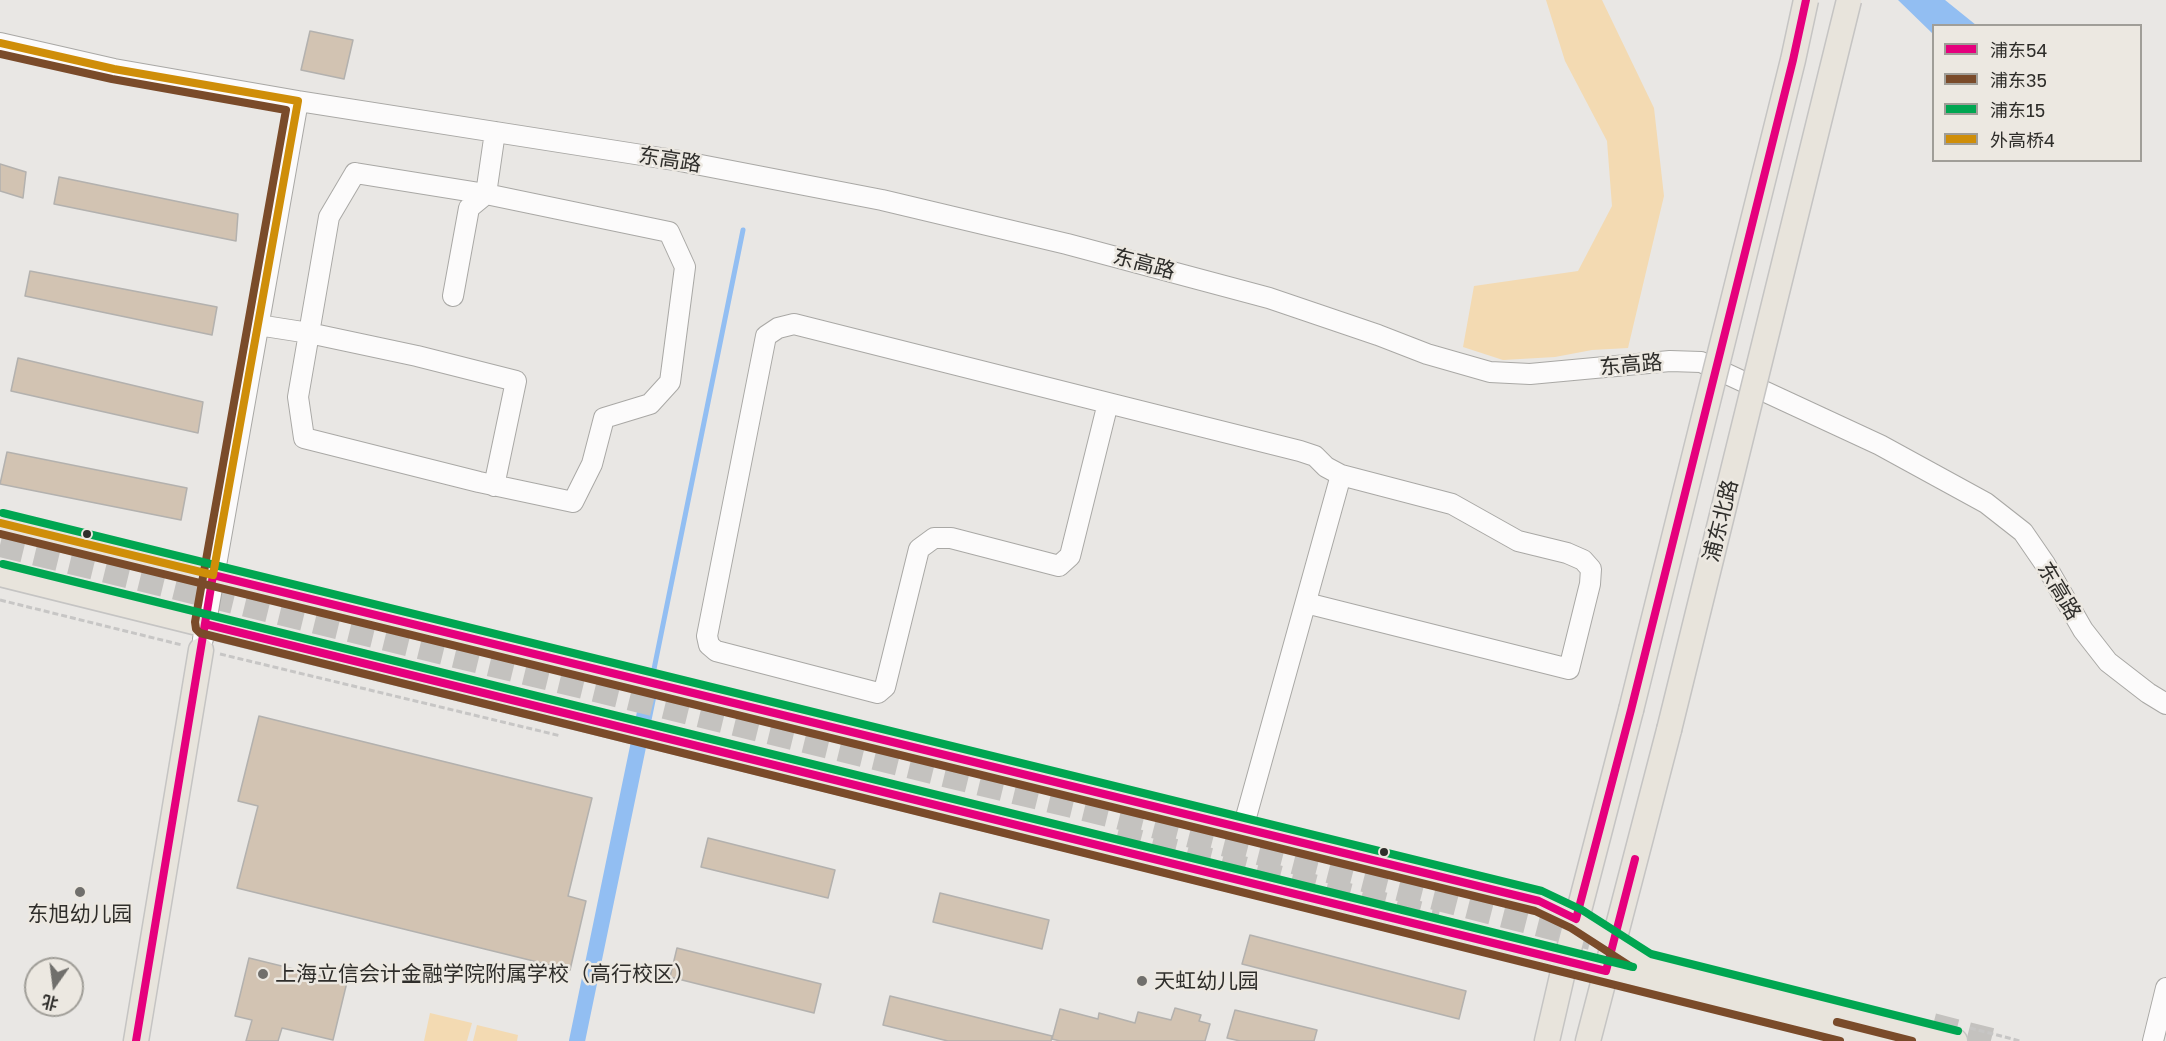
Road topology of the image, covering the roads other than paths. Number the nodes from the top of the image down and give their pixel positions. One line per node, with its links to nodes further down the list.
1 (1806, 0): 23 (main road, 浦东北路, bridge)
2 (1849, 0): 24 (main road, 浦东北路, bridge)
3 (0, 43): 4 (street, 东高路)
4 (298, 101): 5 (street, 东高路); 8 (street)
5 (495, 132): 6 (street); 20 (street, 东高路)
6 (486, 194): 7 (street); 9 (street); 12 (street)
7 (453, 296)
8 (258, 325): 9 (street); 15 (street)
9 (309, 333): 12 (street); 12 (street)
10 (1108, 402): 10 (street); 11 (street)
11 (1341, 475): 16 (street); 16 (street)
12 (494, 486)
13 (0, 523): 15 (main road)
14 (0, 574): 17 (main road)
15 (213, 575): 17 (street); 21 (main road)
16 (1305, 603): 21 (street)
17 (205, 624): 18 (main road); 19 (street)
18 (242, 633): 22 (main road); 25 (main road)
19 (201, 650): 28 (main road)
20 (2166, 704)
21 (1243, 828): 23 (main road)
22 (1117, 836)
23 (1576, 919): 24 (main road); 25 (main road, 浦东北路)
24 (1613, 944): 26 (main road, 浦东北路); 32 (main road)
25 (1565, 962): 26 (main road); 29 (main road, 浦东北路)
26 (1606, 971): 30 (main road, 浦东北路); 31 (main road)
27 (2166, 988): 33 (street)
28 (136, 1041)
29 (1547, 1041)
30 (1588, 1041)
31 (1884, 1041)
32 (1955, 1041)
33 (2153, 1041)

